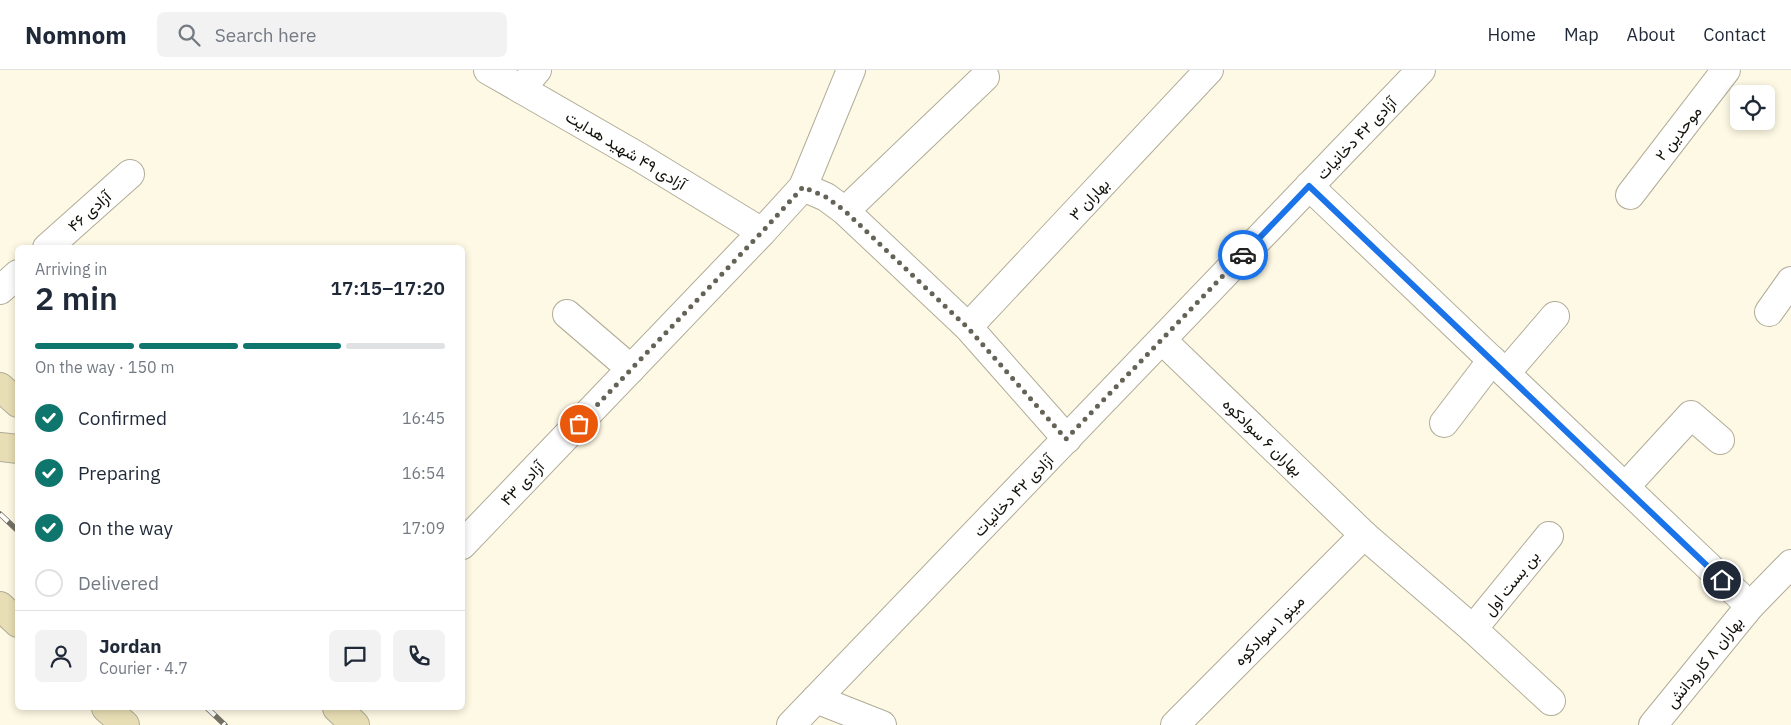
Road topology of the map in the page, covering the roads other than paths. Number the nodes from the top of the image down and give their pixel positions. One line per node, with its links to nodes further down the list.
1 (488, 70): 7 (street, آزادی ۴۹ شهید هدایت)
2 (851, 70): 10 (street)
3 (1209, 70): 21 (street, بهاران ۳)
4 (1421, 70): 9 (street, آزادی ۴۲ دخانیات)
5 (1726, 70): 11 (street, موحدین ۲)
6 (986, 77): 12 (street)
7 (529, 79): 13 (street, آزادی ۴۹ شهید هدایت)
8 (130, 174): 14 (street, آزادی ۴۶)
9 (1309, 186): 22 (street, آزادی ۴۲ دخانیات); 23 (street, بهاران ۸ کارودانش)
10 (803, 187): 12 (street); 13 (street, آزادی ۴۳)
11 (1630, 195)
12 (845, 211): 21 (street)
13 (762, 232): 24 (street, آزادی ۴۳)
14 (50, 245)
15 (15, 277): 17 (street)
16 (1791, 281): 18 (street)
17 (0, 290)
18 (1769, 312)
19 (567, 314): 24 (street)
20 (1555, 316): 23 (street)
21 (968, 328): 28 (street)
22 (1162, 340): 28 (street, آزادی ۴۲ دخانیات); 33 (street, بهاران ۶ سوادکوه)
23 (1499, 367): 27 (street); 32 (street, بهاران ۸ کارودانش)
24 (631, 369): 35 (street, آزادی ۴۳)
25 (0, 386): 26 (main road)
26 (15, 400)
27 (1444, 423)
28 (1066, 439): 41 (street, آزادی ۴۲ دخانیات)
29 (1720, 440): 32 (street)
30 (0, 447): 31 (main road)
31 (15, 449)
32 (1625, 487): 38 (street, بهاران ۸ کارودانش)
33 (1364, 535): 40 (street, بهاران ۶ سوادکوه); 49 (street, مینو ۱ سوادکوه)
34 (1549, 536): 40 (street, بن بست اول)
35 (465, 542)
36 (1791, 564): 38 (street)
37 (0, 606): 39 (main road)
38 (1750, 606): 50 (street, بهاران ۸ کارودانش)
39 (15, 620)
40 (1473, 629): 42 (street, بهاران ۶ سوادکوه)
41 (816, 699): 47 (street, آزادی ۴۲ دخانیات); 48 (street)
42 (1551, 701)
43 (108, 710): 45 (main road)
44 (339, 710): 46 (main road)
45 (125, 725)
46 (355, 725)
47 (791, 725)
48 (882, 725)
49 (1175, 725)
50 (1653, 725)

